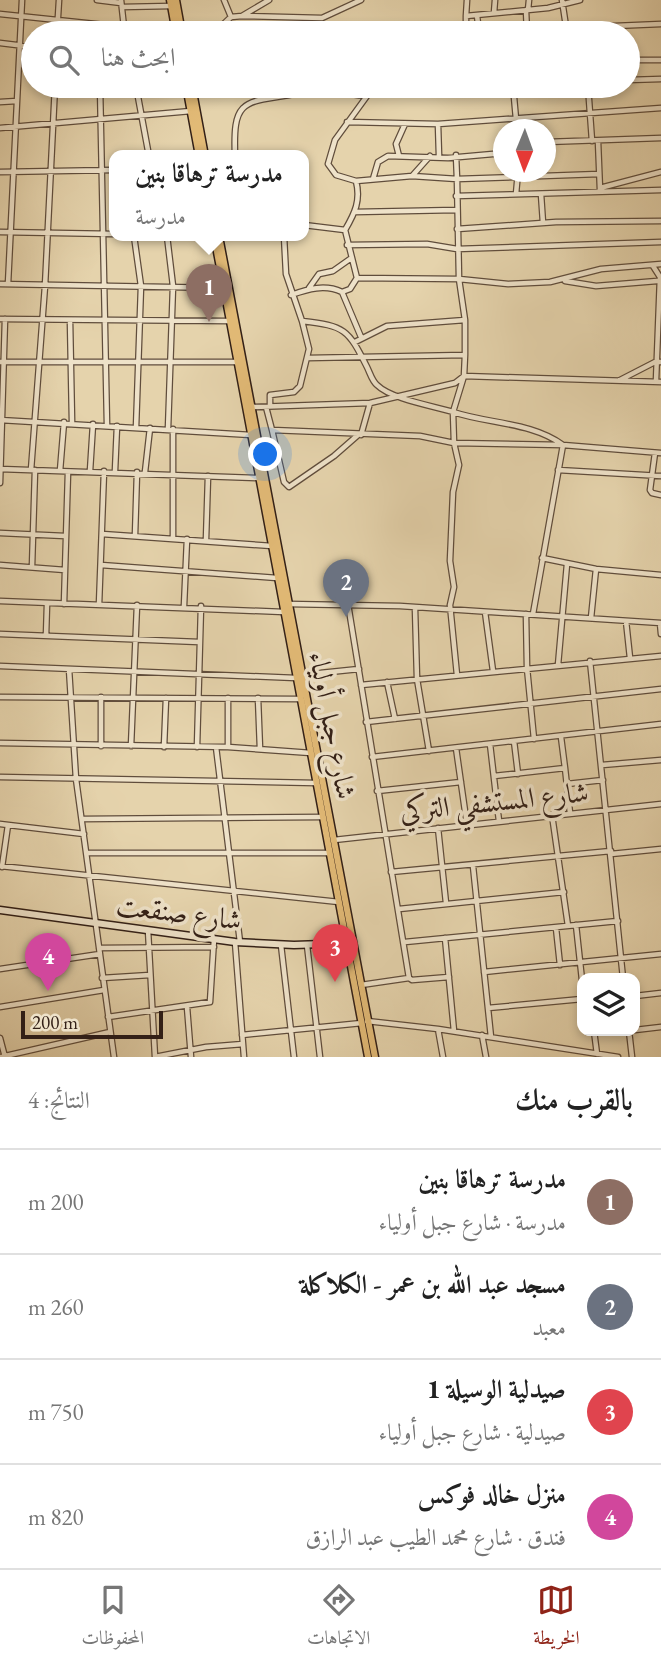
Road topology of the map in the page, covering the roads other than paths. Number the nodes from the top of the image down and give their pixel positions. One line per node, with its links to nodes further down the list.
1 (22, 0): 19 (street)
2 (60, 0): 24 (street)
3 (97, 0): 13 (street)
4 (224, 0): 23 (street)
5 (270, 0): 21 (street)
6 (347, 0): 15 (street)
7 (361, 0): 15 (street)
8 (467, 0): 22 (street)
9 (495, 0): 18 (street)
10 (529, 0): 16 (street)
11 (580, 0): 14 (street)
12 (172, 2): 13 (street); 27 (main road); 28 (main road)
13 (122, 3): 26 (street)
14 (562, 3): 16 (street); 33 (street)
15 (348, 8): 21 (street)
16 (527, 10): 18 (street); 32 (street)
17 (0, 13): 19 (street)
18 (494, 13): 20 (street)
19 (21, 15): 24 (street); 37 (street)
20 (477, 15): 22 (street); 31 (street)
21 (242, 16): 23 (street)
22 (467, 16): 30 (street)
23 (231, 17): 29 (street)
24 (58, 19): 25 (street)
25 (72, 21)
26 (124, 21)
27 (174, 21)
28 (178, 21)
29 (227, 21)
30 (467, 21)
31 (478, 21)
32 (527, 21)
33 (565, 21)
34 (661, 24): 35 (street)
35 (640, 25)
36 (0, 43): 37 (street)
37 (20, 45): 51 (street)
38 (640, 60): 39 (street)
39 (661, 60)
40 (661, 79): 41 (street)
41 (640, 80)
42 (55, 98): 60 (street)
43 (100, 98): 58 (street)
44 (139, 98): 56 (street)
45 (188, 98): 54 (main road)
46 (194, 98): 70 (main road)
47 (267, 98): 71 (street)
48 (365, 98): 59 (street)
49 (515, 98): 57 (street)
50 (588, 98): 55 (street)
51 (17, 101): 52 (street); 63 (street)
52 (0, 102)
53 (661, 108): 55 (street)
54 (191, 111): 56 (street); 69 (main road)
55 (589, 112): 57 (street); 66 (street)
56 (142, 114): 58 (street); 68 (street)
57 (516, 117): 62 (street)
58 (100, 118): 60 (street); 77 (street)
59 (347, 122): 61 (street); 89 (street)
60 (54, 123): 63 (street); 81 (street)
61 (405, 124): 62 (street); 74 (street)
62 (438, 124): 76 (street)
63 (16, 127): 64 (street); 80 (street)
64 (0, 128)
65 (661, 138): 66 (street)
66 (595, 141): 67 (street); 84 (street)
67 (556, 142)
68 (148, 150)
69 (198, 150)
70 (204, 150)
71 (236, 150)
72 (493, 153): 73 (street)
73 (456, 155): 76 (street); 88 (street)
74 (399, 156): 75 (street); 87 (street)
75 (430, 156): 76 (street); 85 (street)
76 (439, 156)
77 (102, 170): 78 (street); 81 (street); 106 (street)
78 (109, 170)
79 (0, 172): 80 (street)
80 (14, 172): 81 (street); 103 (street)
81 (52, 172): 105 (street)
82 (661, 172): 91 (street)
83 (556, 174): 84 (street)
84 (599, 174): 91 (street)
85 (412, 176): 87 (street); 88 (street)
86 (493, 176): 88 (street)
87 (373, 179): 89 (street)
88 (457, 179): 95 (street)
89 (356, 181): 97 (street)
90 (517, 182): 93 (street)
91 (600, 190): 92 (street); 94 (street)
92 (661, 190)
93 (516, 194): 94 (street); 95 (street)
94 (541, 194): 99 (street)
95 (456, 196): 96 (street)
96 (456, 210): 97 (street); 101 (street)
97 (355, 212): 102 (street)
98 (661, 222): 99 (street)
99 (543, 223): 101 (street)
100 (309, 226): 102 (street)
101 (457, 229): 115 (street)
102 (345, 230): 114 (street)
103 (12, 232): 104 (street); 105 (street); 124 (street)
104 (0, 233)
105 (48, 234): 106 (street); 125 (street)
106 (105, 234): 107 (street); 126 (street)
107 (109, 234)
108 (135, 241): 127 (street)
109 (168, 241): 128 (street)
110 (215, 241): 129 (main road, شارع جبل أولياء)
111 (220, 241): 161 (main road, شارع جبل أولياء)
112 (284, 241): 132 (street)
113 (661, 242): 115 (street)
114 (347, 245): 115 (street); 116 (street)
115 (457, 249): 120 (street)
116 (351, 259): 119 (street); 130 (street)
117 (661, 264): 118 (street)
118 (653, 266): 121 (street); 122 (street)
119 (357, 278): 120 (street); 131 (street)
120 (459, 279): 121 (street); 139 (street)
121 (563, 280): 122 (street)
122 (657, 281): 154 (street)
123 (0, 284): 124 (street)
124 (8, 284): 125 (street)
125 (45, 286): 126 (street); 135 (street)
126 (104, 286): 127 (street); 137 (street)
127 (141, 286): 128 (street); 138 (street)
128 (173, 286): 129 (street); 134 (street)
129 (223, 288): 140 (main road, شارع جبل أولياء)
130 (309, 288): 131 (street); 132 (street)
131 (342, 292): 142 (street)
132 (291, 295): 141 (street)
133 (2, 319): 135 (street); 150 (street)
134 (173, 319): 138 (street); 140 (street); 147 (street)
135 (42, 320): 136 (street); 151 (street)
136 (71, 320): 137 (street); 148 (street)
137 (105, 320): 138 (street); 152 (street)
138 (141, 320): 149 (street)
139 (465, 320): 142 (street); 144 (street)
140 (229, 321): 153 (main road, شارع جبل أولياء)
141 (302, 321): 143 (street); 145 (street)
142 (361, 337): 143 (street)
143 (355, 342): 146 (street)
144 (465, 355): 146 (street); 155 (street)
145 (308, 358): 146 (street); 160 (street)
146 (362, 358): 158 (street)
147 (172, 360): 149 (street); 153 (street); 172 (street)
148 (70, 361): 151 (street); 152 (street); 166 (street)
149 (139, 361): 152 (street); 170 (street)
150 (1, 362): 151 (street); 163 (street)
151 (39, 362): 164 (street)
152 (107, 362): 168 (street)
153 (237, 362): 174 (main road, شارع جبل أولياء)
154 (658, 362): 156 (street); 157 (street)
155 (464, 376): 156 (street); 158 (street); 162 (street)
156 (619, 380): 157 (street)
157 (658, 382)
158 (402, 397): 159 (street); 162 (street)
159 (370, 402): 160 (street); 175 (street)
160 (268, 406): 161 (street); 173 (street)
161 (252, 407): 223 (main road, شارع جبل أولياء)
162 (453, 412): 176 (street); 177 (street)
163 (1, 420): 164 (street); 179 (street)
164 (33, 421): 165 (street); 180 (street)
165 (64, 422): 166 (street); 182 (street)
166 (72, 422): 167 (street)
167 (93, 425): 168 (street); 183 (street)
168 (107, 425): 169 (street)
169 (117, 426): 170 (street); 185 (street)
170 (136, 428): 171 (street)
171 (150, 428): 172 (street); 188 (street)
172 (171, 429): 174 (street); 189 (street)
173 (272, 430): 175 (street); 175 (street)
174 (251, 435): 193 (main road, شارع جبل أولياء)
175 (360, 435): 176 (street)
176 (454, 443): 177 (street); 225 (street)
177 (563, 445): 178 (street); 181 (street)
178 (658, 453): 190 (street)
179 (0, 469): 180 (street); 194 (street)
180 (33, 470): 182 (street); 198 (street)
181 (558, 470): 190 (street); 205 (street)
182 (60, 471): 186 (street)
183 (90, 471): 184 (street); 186 (street)
184 (104, 471): 185 (street); 197 (street)
185 (115, 471): 187 (street)
186 (68, 472): 199 (street)
187 (137, 472): 188 (street); 200 (street)
188 (145, 472): 189 (street)
189 (173, 474): 191 (street); 201 (street)
190 (652, 475): 192 (street); 195 (street)
191 (208, 476): 193 (street); 203 (street)
192 (661, 476)
193 (259, 478): 204 (main road, شارع جبل أولياء)
194 (0, 483)
195 (661, 495)
196 (0, 533): 198 (street)
197 (102, 534): 200 (street); 208 (street)
198 (33, 535): 199 (street); 209 (street)
199 (65, 536): 211 (street)
200 (135, 536): 201 (street)
201 (173, 537): 202 (street)
202 (187, 539): 203 (street); 212 (street)
203 (206, 540): 204 (street)
204 (272, 546): 214 (main road, شارع جبل أولياء)
205 (542, 558): 206 (street); 228 (street)
206 (567, 564): 210 (street); 229 (street)
207 (0, 565): 209 (street)
208 (101, 565): 212 (street); 219 (street)
209 (32, 567): 211 (street)
210 (596, 569): 213 (street); 230 (street)
211 (65, 570): 217 (street)
212 (186, 570): 214 (street); 221 (street)
213 (661, 575)
214 (277, 578): 223 (main road, شارع جبل أولياء)
215 (0, 601): 216 (street)
216 (47, 604): 217 (street); 235 (street)
217 (64, 604): 219 (street)
218 (348, 604): 223 (street); 224 (street); 245 (street)
219 (99, 605): 220 (street)
220 (137, 605): 221 (street); 236 (street)
221 (184, 606): 222 (street)
222 (201, 606): 223 (street); 237 (street)
223 (285, 607): 250 (main road, شارع جبل أولياء)
224 (415, 608): 225 (street); 251 (street)
225 (450, 610): 226 (street); 249 (street)
226 (485, 612): 227 (street); 246 (street)
227 (526, 614): 228 (street); 243 (street)
228 (533, 614): 229 (street)
229 (560, 617): 230 (street); 241 (street)
230 (591, 618): 231 (street)
231 (626, 621): 232 (street); 239 (street)
232 (660, 623): 234 (street)
233 (0, 634): 235 (street)
234 (661, 634)
235 (46, 636): 236 (street)
236 (136, 640): 237 (street); 247 (street)
237 (200, 642): 248 (street)
238 (661, 656): 239 (street)
239 (630, 658): 240 (street)
240 (590, 661): 241 (street); 255 (street)
241 (558, 665): 243 (street)
242 (0, 666): 244 (street)
243 (527, 668): 246 (street); 265 (street)
244 (69, 669): 247 (street); 256 (street)
245 (359, 669): 250 (street); 253 (street)
246 (493, 671): 249 (street)
247 (135, 672): 248 (street); 259 (street)
248 (199, 674): 250 (street); 260 (street)
249 (457, 675): 251 (street)
250 (299, 677): 264 (main road, شارع جبل أولياء); 315 (main road, شارع جبل أولياء)
251 (417, 679): 252 (street); 266 (street)
252 (387, 682): 253 (street); 267 (street)
253 (361, 685): 268 (street)
254 (661, 689): 255 (street)
255 (594, 695): 265 (street); 270 (street)
256 (70, 696): 257 (street); 258 (street); 276 (street)
257 (0, 697)
258 (101, 697): 259 (street); 277 (street)
259 (134, 697): 261 (street); 278 (street)
260 (198, 697): 261 (street); 262 (street); 280 (street)
261 (166, 698): 279 (street)
262 (229, 698): 263 (street); 282 (street)
263 (258, 698): 264 (street); 283 (street)
264 (300, 699): 286 (main road, شارع جبل أولياء)
265 (530, 705): 266 (street); 272 (street)
266 (423, 715): 267 (street); 285 (street)
267 (395, 719): 268 (street)
268 (366, 722): 287 (street)
269 (661, 724): 270 (street)
270 (598, 732): 271 (street); 289 (street)
271 (561, 737): 272 (street); 290 (street)
272 (534, 739): 273 (street)
273 (514, 741): 275 (street); 291 (street)
274 (0, 743): 276 (street)
275 (490, 744): 284 (street); 292 (street)
276 (74, 746): 277 (street); 294 (street)
277 (102, 746): 278 (street)
278 (131, 746): 279 (street)
279 (164, 747): 280 (street)
280 (197, 747): 281 (street)
281 (216, 747): 282 (street); 295 (street)
282 (228, 747): 283 (street)
283 (260, 748): 286 (street)
284 (456, 748): 285 (street); 297 (street)
285 (429, 751): 287 (street)
286 (311, 753): 298 (main road, شارع جبل أولياء)
287 (372, 757): 300 (street)
288 (661, 760): 289 (street)
289 (602, 765): 296 (street)
290 (565, 768): 291 (street); 299 (street)
291 (518, 774): 292 (street)
292 (494, 776): 308 (street)
293 (0, 777): 294 (street)
294 (76, 779): 295 (street); 307 (street)
295 (220, 779): 298 (street); 306 (street)
296 (603, 780): 299 (street); 302 (street)
297 (461, 782): 300 (street); 311 (street)
298 (316, 783): 305 (main road, شارع جبل أولياء)
299 (567, 784): 303 (street)
300 (377, 792): 314 (street)
301 (661, 804): 302 (street, شارع المستشفي التركي)
302 (607, 809): 303 (street, شارع المستشفي التركي); 320 (street)
303 (570, 813): 304 (street, شارع المستشفي التركي)
304 (552, 815): 308 (street, شارع المستشفي التركي); 321 (street)
305 (323, 817): 306 (street); 319 (main road, شارع جبل أولياء)
306 (225, 818): 307 (street); 317 (street)
307 (82, 819): 313 (street)
308 (499, 821): 311 (street, شارع المستشفي التركي)
309 (0, 824): 310 (street)
310 (8, 825): 313 (street); 323 (street)
311 (467, 825): 312 (street, شارع المستشفي التركي)
312 (438, 828): 314 (street, شارع المستشفي التركي); 324 (street)
313 (84, 834): 318 (street)
314 (384, 834): 315 (street, شارع المستشفي التركي); 325 (street)
315 (333, 840): 346 (main road, شارع جبل أولياء)
316 (661, 849): 320 (street)
317 (230, 852): 318 (street); 319 (street); 327 (street)
318 (87, 853): 326 (street)
319 (330, 853): 330 (main road, شارع جبل أولياء)
320 (611, 853): 321 (street); 334 (street)
321 (559, 857): 322 (street); 328 (street)
322 (473, 866): 324 (street); 329 (street)
323 (1, 867): 326 (street)
324 (442, 868): 325 (street); 331 (street)
325 (391, 872): 332 (street)
326 (90, 877): 327 (street); 335 (street)
327 (234, 892): 330 (street); 342 (street)
328 (564, 892): 329 (street); 337 (street)
329 (477, 901): 331 (street); 340 (street)
330 (339, 902): 346 (main road, شارع جبل أولياء)
331 (446, 903): 332 (street)
332 (399, 909): 343 (street)
333 (0, 910): 335 (street, شارع صنقعت)
334 (618, 921): 336 (street); 351 (street)
335 (95, 922): 339 (street, شارع صنقعت); 349 (street)
336 (576, 925): 337 (street); 352 (street)
337 (568, 926): 338 (street)
338 (556, 928): 340 (street); 353 (street)
339 (148, 929): 344 (street, شارع صنقعت); 348 (street)
340 (481, 935): 341 (street); 355 (street)
341 (445, 938): 343 (street); 359 (street)
342 (238, 942): 344 (street, شارع صنقعت); 345 (street, شارع صنقعت); 380 (street)
343 (405, 942): 361 (street)
344 (214, 943): 348 (street); 368 (street)
345 (281, 944): 347 (street, شارع صنقعت); 375 (street)
346 (350, 944): 347 (street, شارع صنقعت); 362 (main road, شارع جبل أولياء); 372 (main road, شارع جبل أولياء)
347 (307, 945): 373 (street)
348 (149, 947): 349 (street); 358 (street)
349 (99, 951): 354 (street); 360 (street)
350 (661, 954): 351 (street)
351 (622, 959): 352 (street); 357 (street)
352 (579, 964): 353 (street); 356 (street)
353 (560, 965): 355 (street)
354 (0, 969)
355 (484, 972): 369 (street)
356 (581, 973)
357 (623, 973)
358 (150, 975): 360 (street); 370 (street)
359 (449, 976): 361 (street); 378 (street)
360 (102, 978): 363 (street)
361 (409, 978): 362 (street)
362 (360, 985): 372 (main road, شارع جبل أولياء)
363 (104, 990): 367 (street); 371 (street)
364 (661, 993): 365 (street)
365 (640, 995)
366 (577, 999): 369 (street)
367 (0, 1007)
368 (187, 1007): 370 (street); 387 (street)
369 (488, 1008): 384 (street)
370 (151, 1012): 371 (street); 387 (street)
371 (108, 1017): 379 (street)
372 (365, 1022): 373 (street); 376 (street); 396 (main road, شارع جبل أولياء); 397 (main road, شارع جبل أولياء)
373 (317, 1027): 375 (street); 395 (street)
374 (661, 1027): 377 (street)
375 (290, 1029): 380 (street); 394 (street)
376 (438, 1029): 378 (street); 398 (street)
377 (640, 1029)
378 (454, 1031): 381 (street)
379 (110, 1032): 390 (street); 391 (street)
380 (242, 1034): 386 (street)
381 (482, 1035): 384 (street); 399 (street)
382 (594, 1036): 389 (street)
383 (630, 1036): 402 (street)
384 (491, 1037): 388 (street)
385 (0, 1038): 390 (street)
386 (243, 1044): 387 (street); 393 (street)
387 (190, 1050): 392 (street)
388 (575, 1050): 389 (street); 400 (street)
389 (594, 1055): 401 (street)
390 (4, 1057)
391 (114, 1057)
392 (191, 1057)
393 (244, 1057)
394 (294, 1057)
395 (320, 1057)
396 (368, 1057)
397 (375, 1057)
398 (443, 1057)
399 (486, 1057)
400 (574, 1057)
401 (618, 1057)
402 (632, 1057)

